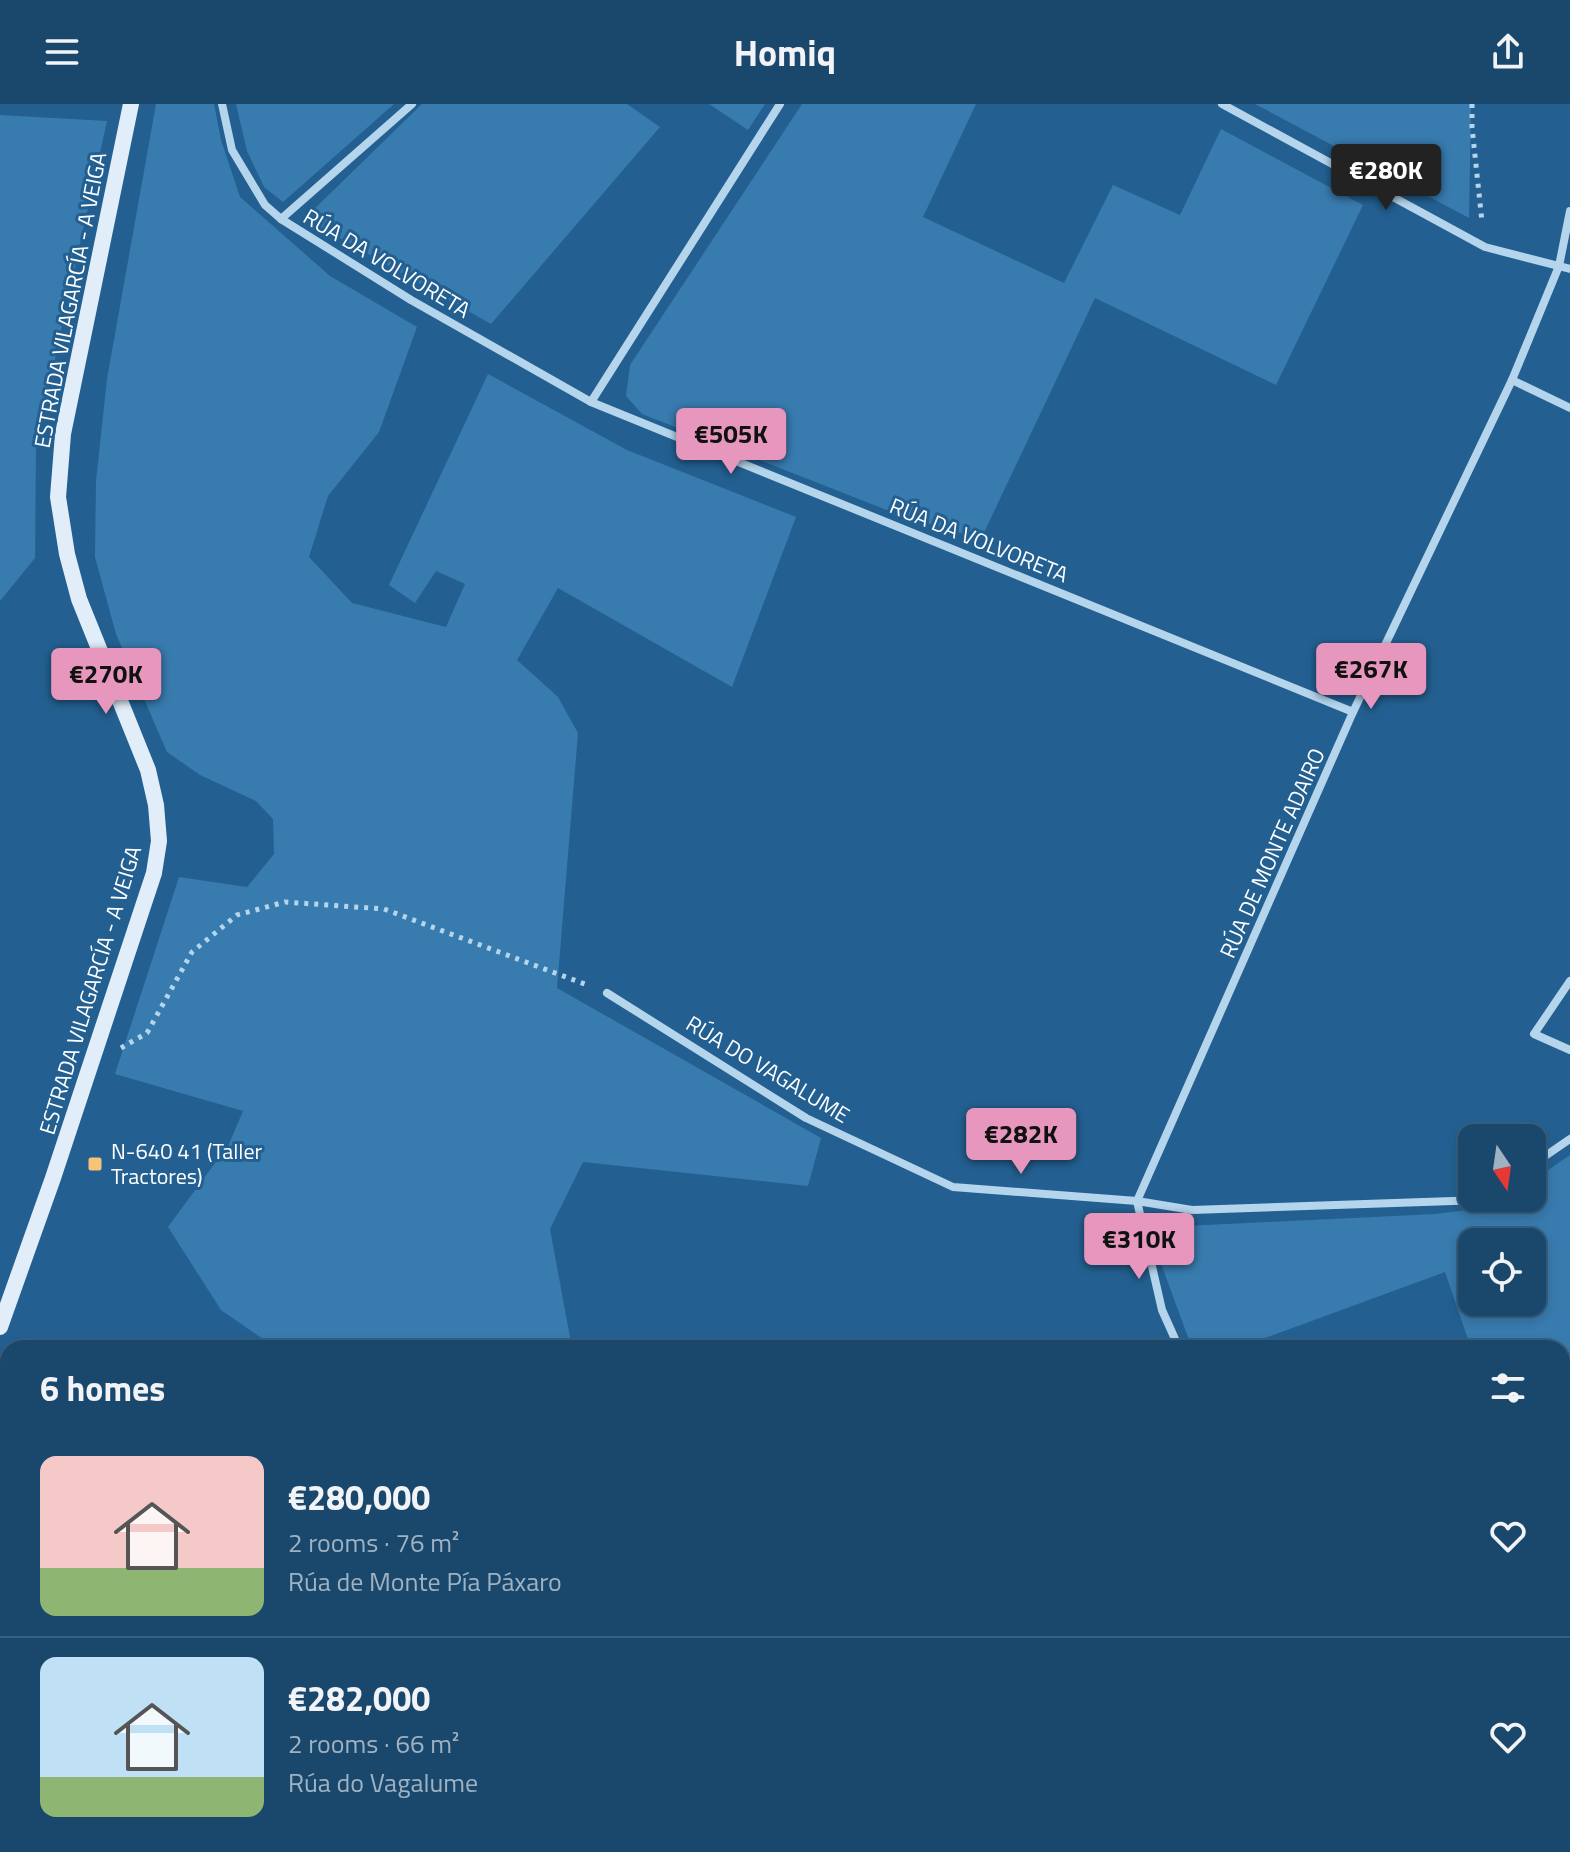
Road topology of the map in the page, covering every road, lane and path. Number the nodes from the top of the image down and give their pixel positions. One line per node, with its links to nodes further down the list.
1 (131, 104): 19 (main road, ESTRADA VILAGARCÍA - A VEIGA)
2 (222, 104): 8 (street, RÚA DA VOLVORETA)
3 (412, 104): 8 (street)
4 (780, 104): 13 (street)
5 (1222, 104): 9 (street)
6 (1472, 104): 9 (path)
7 (1570, 211): 10 (street, RÚA DE MONTE ADAIRO)
8 (281, 219): 13 (street, RÚA DA VOLVORETA)
9 (1485, 247): 10 (street)
10 (1559, 266): 11 (street); 12 (street, RÚA DE MONTE ADAIRO)
11 (1570, 269)
12 (1512, 380): 14 (street); 15 (street, RÚA DE MONTE ADAIRO)
13 (591, 402): 15 (street, RÚA DA VOLVORETA)
14 (1570, 408)
15 (1353, 712): 22 (street, RÚA DE MONTE ADAIRO)
16 (1570, 981): 18 (street)
17 (607, 993): 19 (path); 22 (street, RÚA DO VAGALUME)
18 (1570, 1050)
19 (90, 1067): 24 (main road, ESTRADA VILAGARCÍA - A VEIGA)
20 (1570, 1139): 21 (street)
21 (1546, 1155)
22 (1137, 1201): 23 (street, RÚA DO VAGALUME); 25 (street)
23 (1458, 1201)
24 (0, 1327)
25 (1175, 1340)

